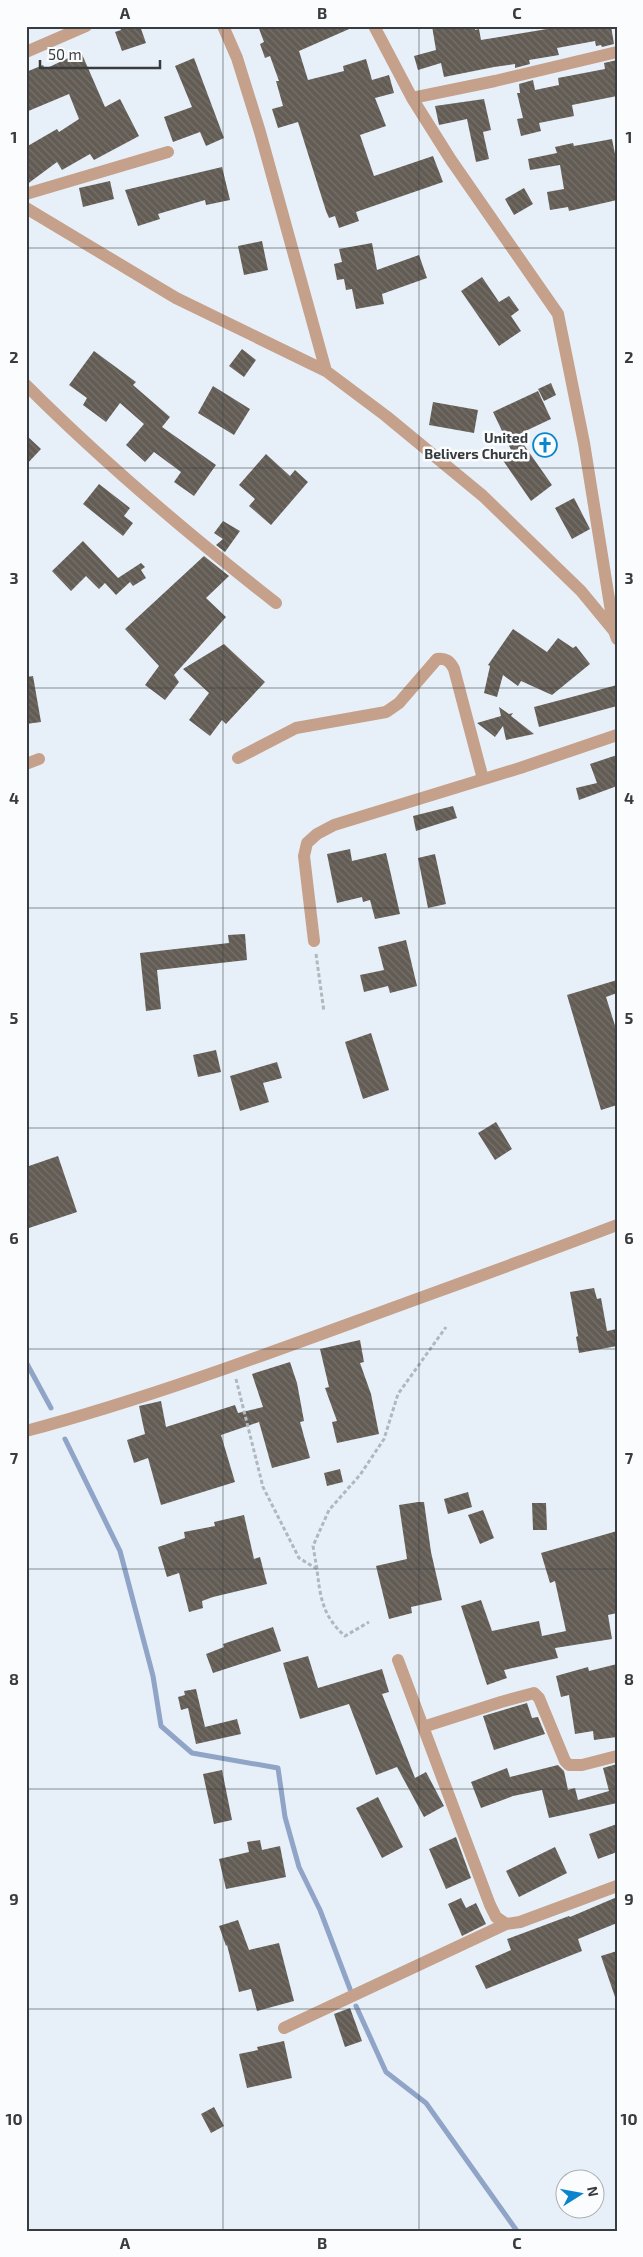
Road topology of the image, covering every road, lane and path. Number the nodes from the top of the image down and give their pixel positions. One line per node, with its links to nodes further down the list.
1 (86, 26): 4 (street)
2 (223, 26): 10 (street)
3 (374, 26): 6 (street)
4 (26, 52)
5 (617, 52): 6 (street)
6 (412, 98): 13 (street)
7 (168, 152): 8 (street)
8 (26, 194)
9 (26, 208): 10 (street)
10 (326, 371): 13 (street)
11 (26, 385): 12 (street)
12 (276, 603)
13 (616, 635)
14 (617, 735): 18 (street)
15 (238, 758): 18 (street)
16 (39, 759): 17 (street)
17 (26, 764)
18 (483, 779): 19 (street)
19 (314, 941): 20 (path)
20 (324, 1012)
21 (617, 1225): 23 (street)
22 (446, 1327): 25 (path)
23 (232, 1367): 24 (street); 25 (path)
24 (26, 1431)
25 (316, 1569): 26 (path)
26 (369, 1622)
27 (398, 1660): 28 (street)
28 (423, 1727): 29 (street); 31 (street)
29 (617, 1756)
30 (617, 1886): 31 (street)
31 (506, 1924): 32 (street)
32 (284, 2028)

